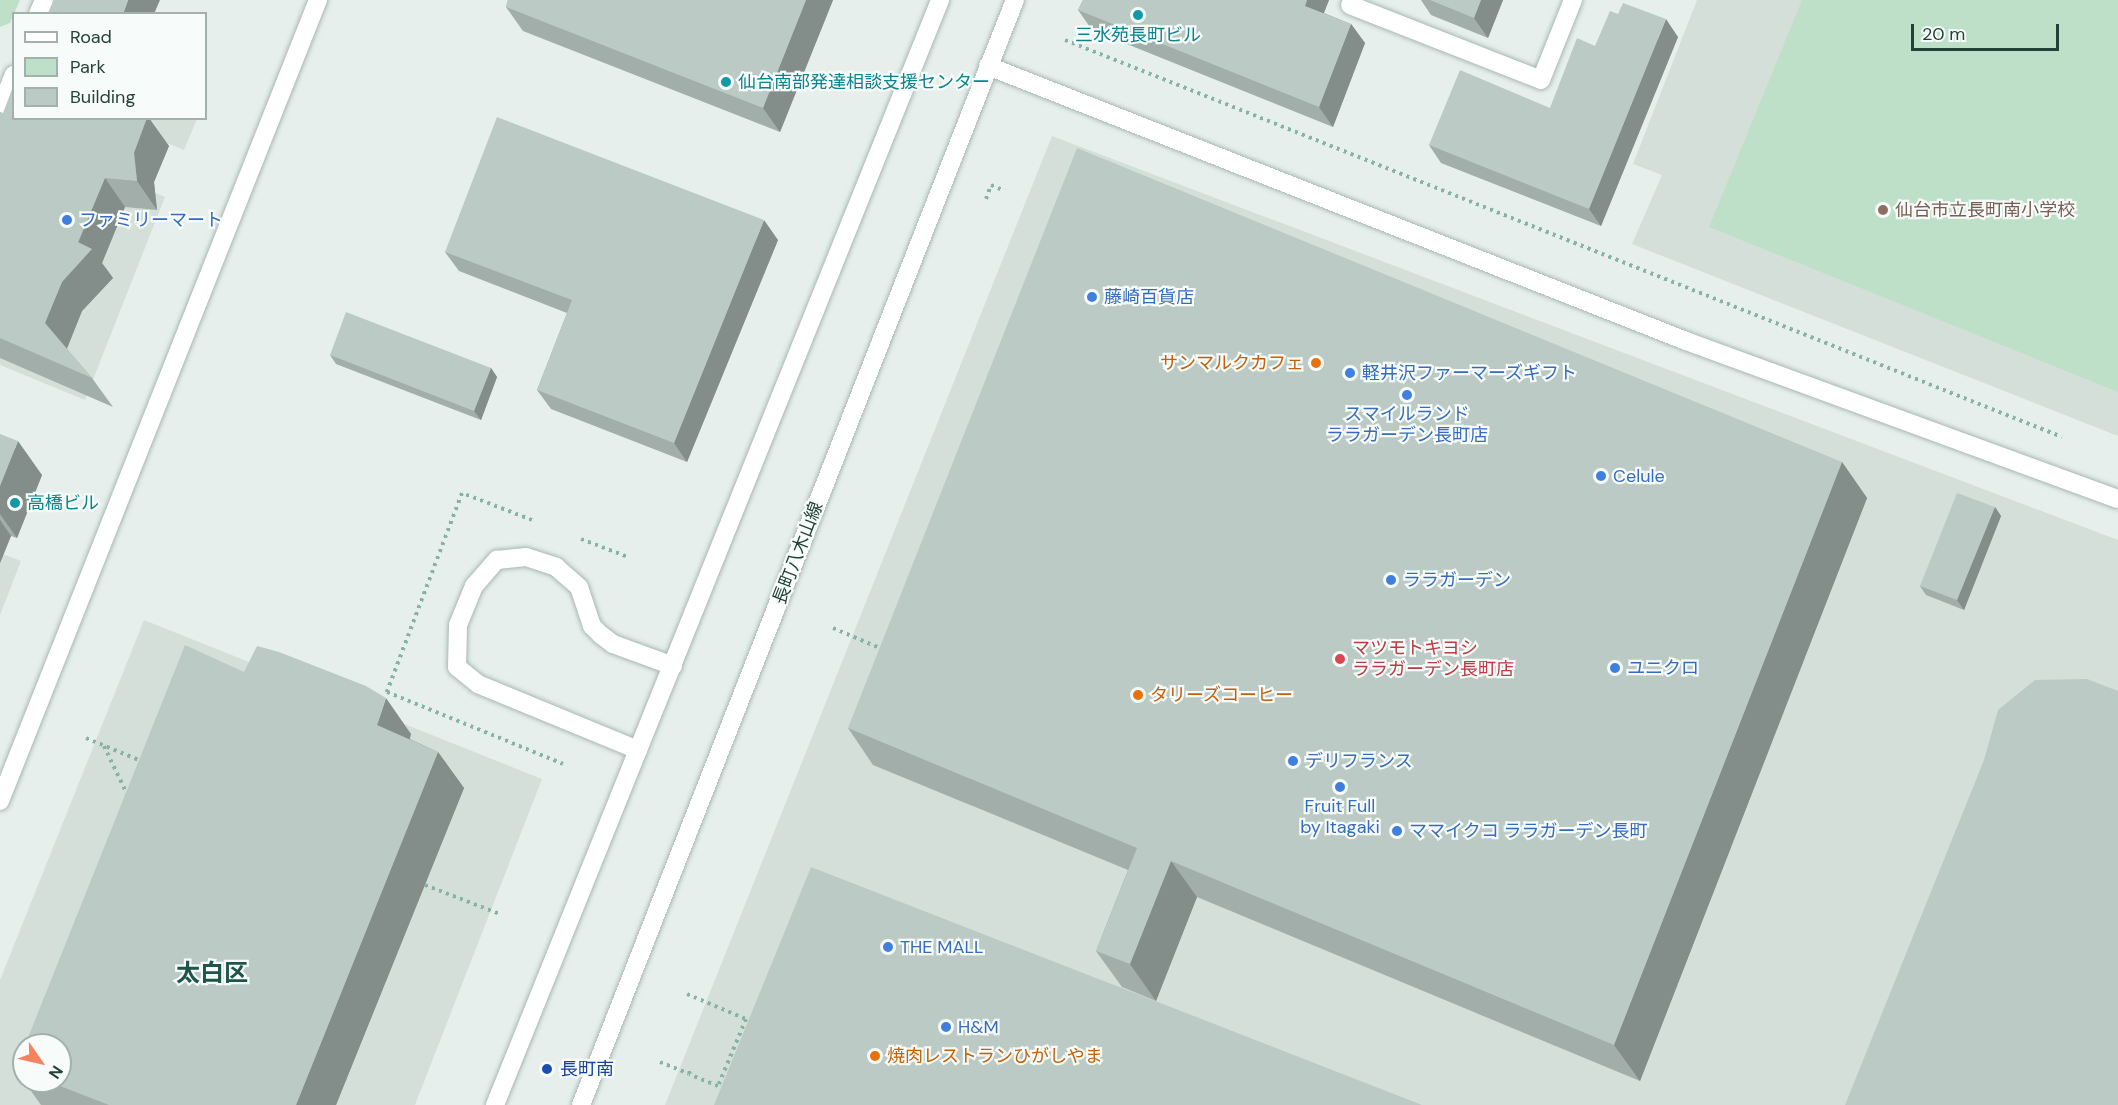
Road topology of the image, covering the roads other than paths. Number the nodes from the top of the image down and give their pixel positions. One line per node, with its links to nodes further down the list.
1 (318, 0): 12 (street)
2 (940, 0): 10 (street)
3 (1015, 0): 6 (street, 長町八木山線)
4 (1574, 0): 5 (street)
5 (1350, 5)
6 (988, 66): 9 (street); 14 (street, 長町八木山線)
7 (12, 79): 8 (street)
8 (0, 109)
9 (2118, 499)
10 (673, 666): 11 (street); 11 (street)
11 (638, 750): 13 (street)
12 (0, 801)
13 (495, 1105)
14 (580, 1105)

